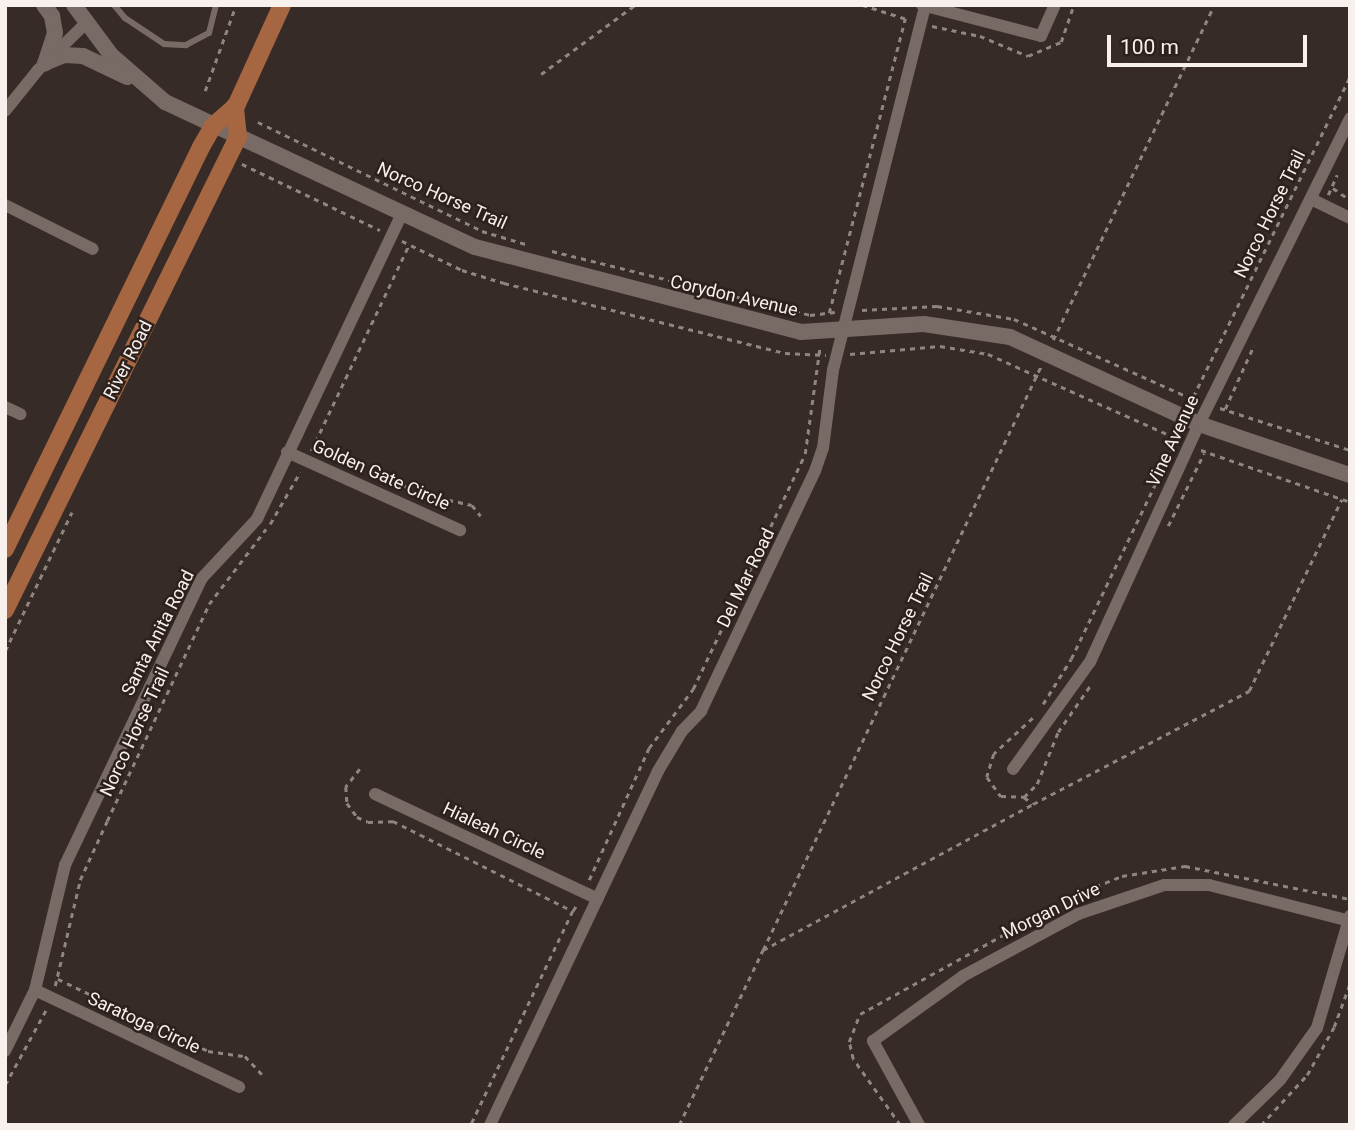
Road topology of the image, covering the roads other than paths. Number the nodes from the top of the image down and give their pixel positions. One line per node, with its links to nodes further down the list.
1 (44, 5): 10 (main road)
2 (53, 5): 9 (main road)
3 (74, 5): 9 (main road)
4 (114, 5): 5 (lane)
5 (216, 5)
6 (282, 5): 12 (main road, River Road)
7 (1055, 5): 8 (street)
8 (924, 6): 22 (street, Del Mar Road)
9 (84, 25): 10 (street); 11 (main road)
10 (45, 63): 11 (main road); 13 (street)
11 (138, 83): 15 (main road, Corydon Avenue)
12 (235, 106): 15 (main road, River Road); 16 (main road)
13 (5, 111)
14 (1350, 118): 17 (street, Vine Avenue)
15 (213, 126): 16 (main road, Corydon Avenue); 29 (main road, River Road)
16 (238, 137): 19 (main road, Corydon Avenue); 30 (main road, River Road)
17 (1311, 199): 20 (street); 25 (street, Vine Avenue)
18 (5, 205): 21 (street)
19 (402, 215): 22 (main road, Corydon Avenue); 26 (street, Santa Anita Road)
20 (1350, 218)
21 (93, 249)
22 (843, 332): 25 (main road, Corydon Avenue); 33 (street, Del Mar Road)
23 (5, 407): 24 (street)
24 (20, 414)
25 (1199, 424): 27 (main road, Corydon Avenue); 31 (street, Vine Avenue)
26 (287, 452): 28 (street, Golden Gate Circle); 35 (street, Santa Anita Road)
27 (1350, 475)
28 (460, 530)
29 (5, 549)
30 (5, 610)
31 (1013, 769)
32 (375, 794): 33 (street, Hialeah Circle)
33 (598, 899): 38 (street, Del Mar Road)
34 (1349, 919): 39 (street, Morgan Drive); 40 (street)
35 (34, 990): 36 (street, Santa Anita Road); 37 (street, Saratoga Circle)
36 (5, 1051)
37 (239, 1087)
38 (490, 1125)
39 (919, 1125)
40 (1234, 1125)

